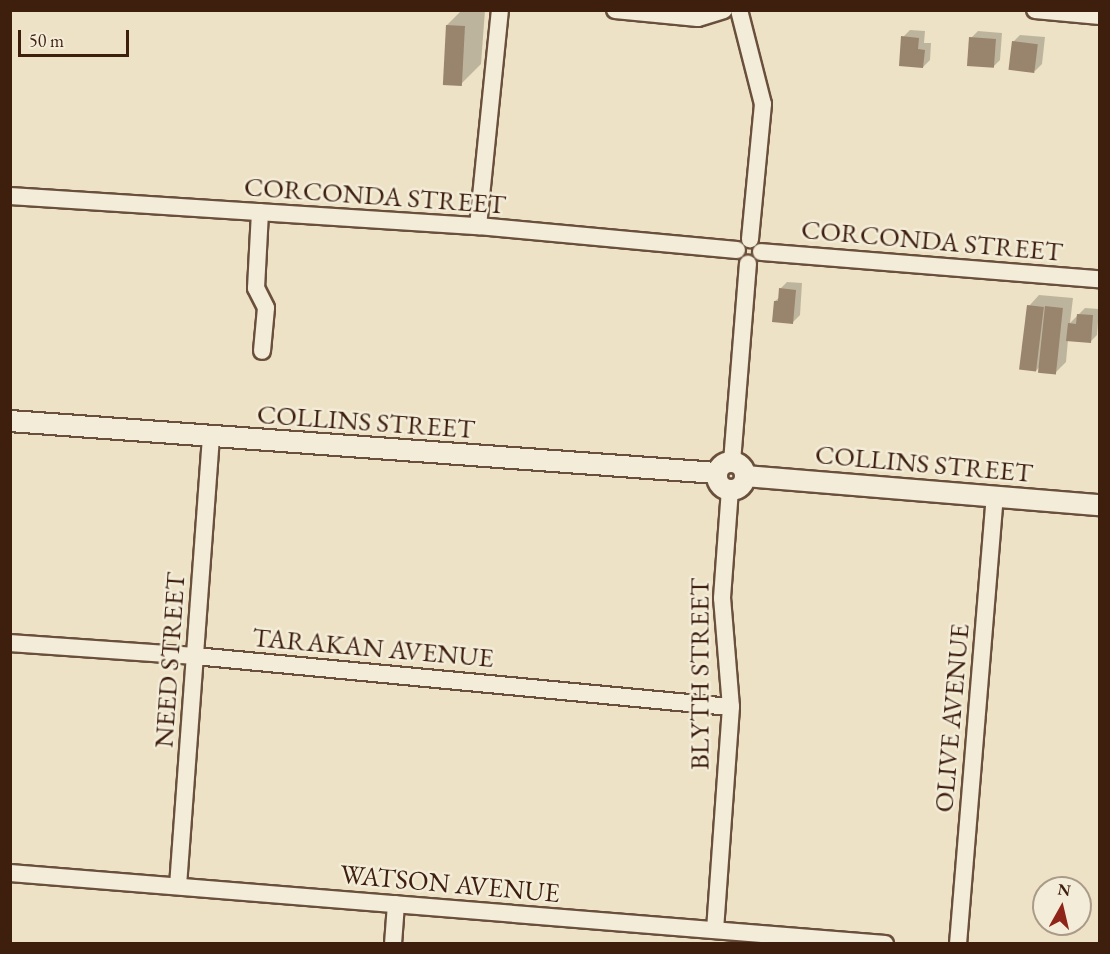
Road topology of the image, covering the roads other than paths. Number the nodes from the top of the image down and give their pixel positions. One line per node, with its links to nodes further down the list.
1 (500, 10): 9 (street)
2 (615, 10): 3 (street)
3 (724, 10)
4 (739, 10): 10 (street)
5 (1035, 10): 6 (street)
6 (1100, 16)
7 (10, 196): 8 (street, CORCONDA STREET)
8 (260, 212): 9 (street, CORCONDA STREET); 15 (street)
9 (478, 226): 11 (street, CORCONDA STREET)
10 (750, 239): 11 (street); 12 (street)
11 (736, 250): 13 (street)
12 (761, 252): 13 (street); 14 (street, CORCONDA STREET)
13 (748, 264): 18 (street)
14 (1100, 279)
15 (262, 351)
16 (10, 421): 17 (street, COLLINS STREET)
17 (211, 436): 18 (street, COLLINS STREET); 23 (street, NEED STREET)
18 (731, 470): 19 (street); 20 (street, COLLINS STREET)
19 (730, 490): 24 (street, BLYTH STREET)
20 (996, 496): 21 (street, COLLINS STREET); 32 (street, OLIVE AVENUE)
21 (1100, 505)
22 (10, 643): 23 (street, TARAKAN AVENUE)
23 (195, 656): 24 (street, TARAKAN AVENUE); 26 (street, NEED STREET)
24 (730, 707): 28 (street, BLYTH STREET)
25 (10, 873): 26 (street, WATSON AVENUE)
26 (178, 886): 27 (street, WATSON AVENUE)
27 (396, 904): 28 (street, WATSON AVENUE); 30 (street)
28 (715, 930): 29 (street, WATSON AVENUE)
29 (850, 942): 31 (street, WATSON AVENUE)
30 (393, 944)
31 (885, 944)
32 (958, 944)

